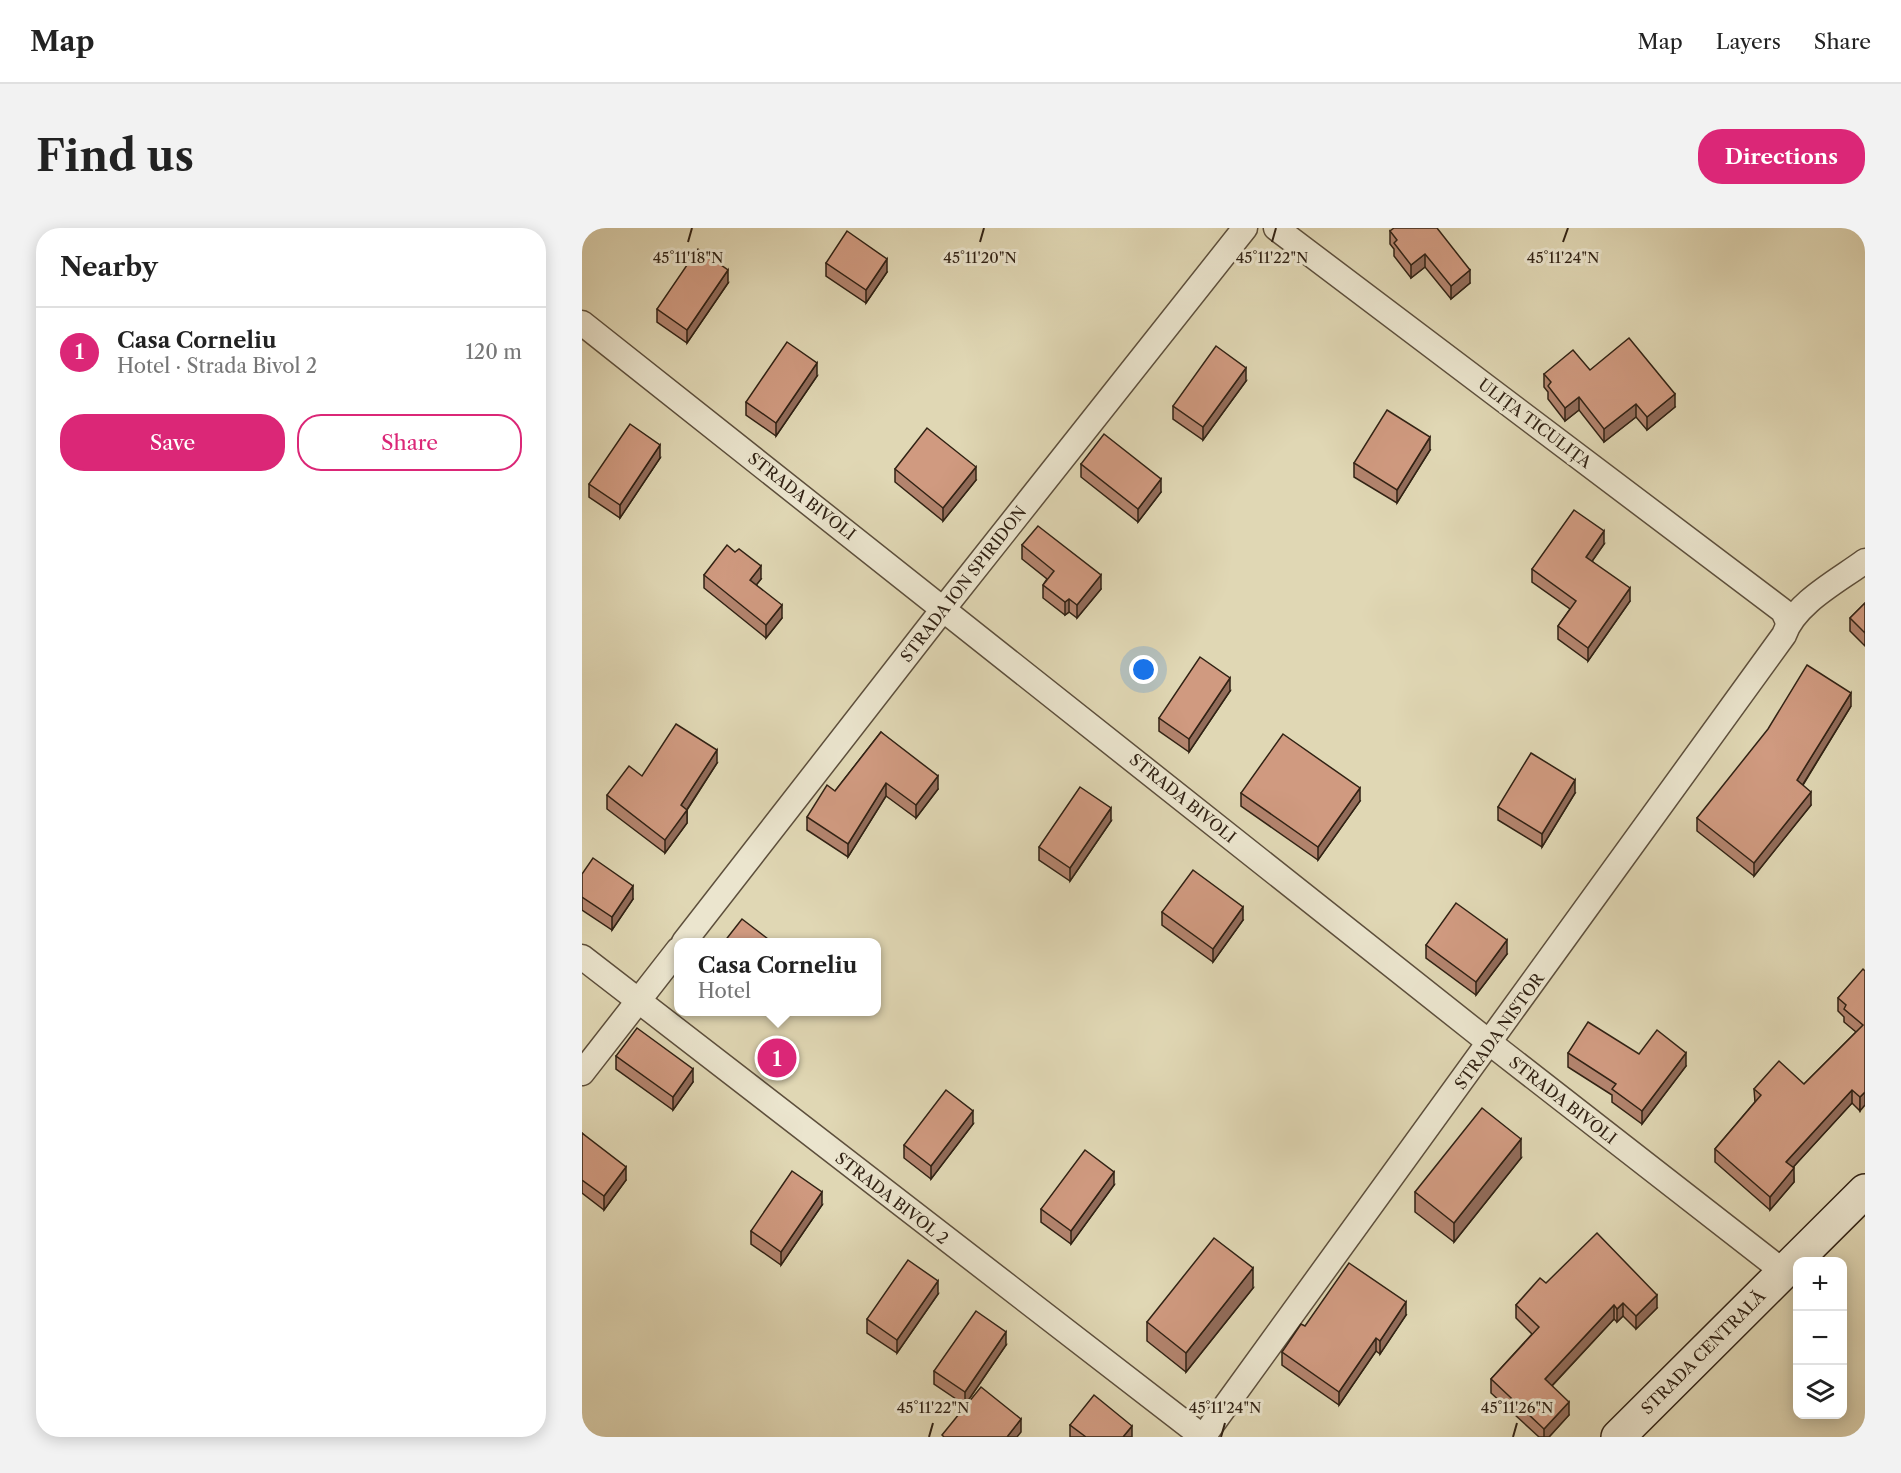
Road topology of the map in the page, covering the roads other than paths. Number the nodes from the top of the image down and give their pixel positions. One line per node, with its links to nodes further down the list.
1 (1245, 228): 5 (street, STRADA ION SPIRIDON)
2 (1276, 228): 6 (street, ULIȚA TICULIȚA)
3 (582, 323): 5 (street, STRADA BIVOLI)
4 (1865, 561): 6 (street)
5 (944, 608): 7 (street, STRADA ION SPIRIDON); 11 (street, STRADA BIVOLI)
6 (1788, 622): 11 (street, STRADA NISTOR)
7 (687, 938)
8 (674, 955): 10 (street)
9 (582, 957): 10 (street, STRADA BIVOL 2)
10 (638, 1002): 12 (street); 15 (street, STRADA BIVOL 2)
11 (1490, 1043): 14 (street, STRADA BIVOLI); 15 (street, STRADA NISTOR)
12 (582, 1073)
13 (1865, 1191): 14 (main road, STRADA CENTRALĂ)
14 (1784, 1272): 16 (main road, STRADA CENTRALĂ)
15 (1203, 1437)
16 (1618, 1437)

